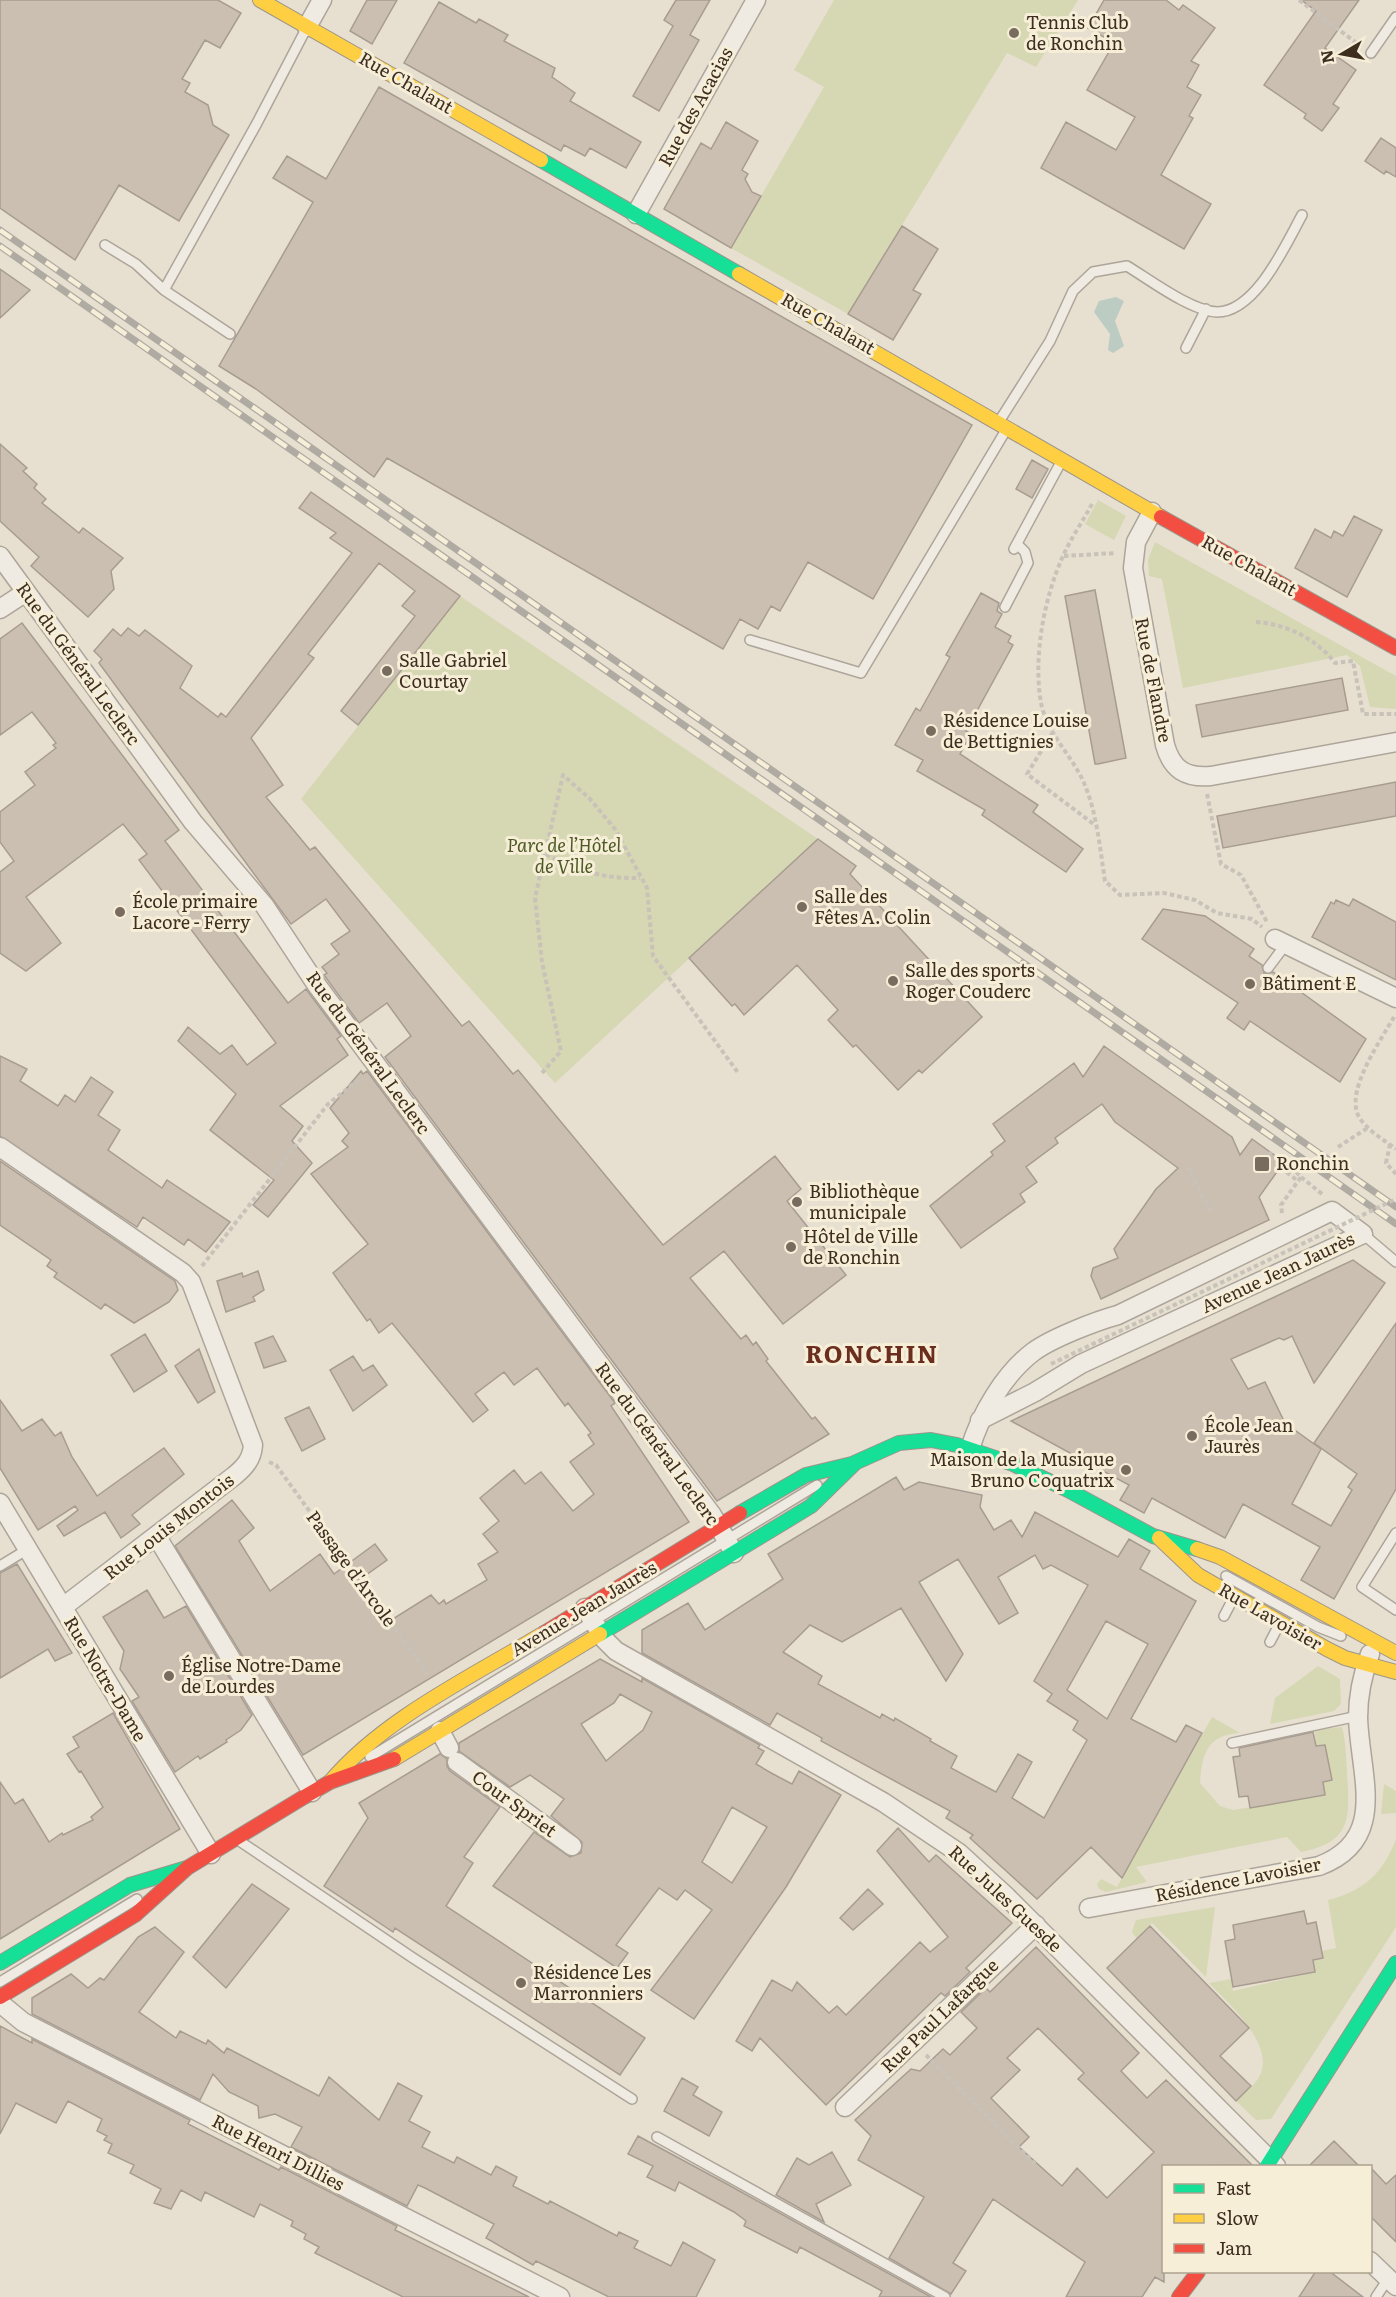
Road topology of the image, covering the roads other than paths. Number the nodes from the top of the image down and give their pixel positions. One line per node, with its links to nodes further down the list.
1 (260, 0): 5 (main road, Rue Chalant)
2 (322, 0): 5 (street)
3 (756, 0): 7 (street, Rue des Acacias)
4 (1396, 17): 6 (lane)
5 (307, 27): 7 (main road, Rue Chalant); 10 (lane)
6 (1371, 53)
7 (636, 214): 14 (main road, Rue Chalant)
8 (1302, 215): 11 (lane)
9 (105, 245): 10 (lane)
10 (164, 290): 12 (lane)
11 (1206, 309): 13 (lane); 14 (lane)
12 (230, 334)
13 (1186, 348)
14 (1003, 425): 15 (main road, Rue Chalant); 21 (lane)
15 (1062, 460): 16 (main road, Rue Chalant); 19 (lane)
16 (1152, 512): 22 (main road, Rue Chalant); 23 (street, Rue de Flandre)
17 (0, 556): 18 (street, Rue du Général Leclerc)
18 (26, 592): 20 (street); 37 (street, Rue du Général Leclerc)
19 (1005, 607)
20 (0, 609)
21 (750, 639)
22 (1396, 648)
23 (1396, 742)
24 (1280, 942): 25 (lane); 26 (street)
25 (1268, 968)
26 (1396, 999)
27 (0, 1147): 35 (street, Rue Louis Montois)
28 (1363, 1234): 29 (lane); 30 (street, Avenue Jean Jaurès); 30 (street, Avenue Jean Jaurès)
29 (1396, 1262)
30 (980, 1420): 31 (street, Avenue Jean Jaurès)
31 (970, 1449): 32 (main road, Avenue Jean Jaurès); 36 (main road, Rue Lavoisier)
32 (855, 1463): 37 (main road, Avenue Jean Jaurès); 37 (main road, Avenue Jean Jaurès)
33 (0, 1503): 38 (street, Rue Notre-Dame)
34 (1396, 1533): 44 (lane)
35 (157, 1538): 43 (street, Rue Louis Montois); 56 (street)
36 (1159, 1538): 39 (lane); 42 (main road, Rue Lavoisier); 49 (main road, Rue Lavoisier)
37 (726, 1540): 46 (main road, Avenue Jean Jaurès); 46 (main road, Avenue Jean Jaurès)
38 (28, 1549): 40 (lane); 43 (street, Rue Notre-Dame)
39 (1199, 1561)
40 (0, 1566)
41 (1218, 1572): 49 (lane)
42 (1234, 1597): 45 (lane); 47 (main road, Rue Lavoisier)
43 (63, 1608): 59 (street, Rue Notre-Dame)
44 (1396, 1610)
45 (1224, 1616)
46 (593, 1621): 53 (main road, Avenue Jean Jaurès); 55 (lane); 55 (main road, Avenue Jean Jaurès); 62 (street, Rue Jules Guesde)
47 (1280, 1623): 48 (lane); 49 (main road, Rue Lavoisier)
48 (1270, 1642)
49 (1370, 1653): 50 (main road, Rue Lavoisier); 51 (main road, Rue Lavoisier); 52 (street, Résidence Lavoisier)
50 (1396, 1654)
51 (1396, 1672)
52 (1358, 1716): 54 (lane); 61 (street, Résidence Lavoisier)
53 (440, 1731): 55 (main road, Avenue Jean Jaurès); 58 (street, Cour Spriet)
54 (1232, 1743)
55 (330, 1782): 56 (main road, Avenue Jean Jaurès)
56 (312, 1792): 57 (main road, Avenue Jean Jaurès)
57 (236, 1838): 59 (main road, Avenue Jean Jaurès); 68 (lane)
58 (572, 1846)
59 (211, 1854): 60 (main road, Avenue Jean Jaurès)
60 (187, 1868): 63 (main road, Avenue Jean Jaurès); 65 (lane); 66 (main road, Avenue Jean Jaurès)
61 (1089, 1908)
62 (1036, 1925): 69 (street, Rue Paul Lafargue); 71 (street, Rue Jules Guesde)
63 (0, 1963)
64 (1396, 1964): 71 (main road)
65 (0, 1982)
66 (0, 1997)
67 (0, 2003): 75 (street, Rue Henri Dillies)
68 (632, 2099)
69 (845, 2107)
70 (657, 2137): 76 (lane)
71 (1271, 2165)
72 (1372, 2262): 74 (street)
73 (1197, 2273): 77 (main road)
74 (1392, 2282): 78 (lane)
75 (560, 2297)
76 (945, 2297)
77 (1179, 2297)
78 (1376, 2297)

